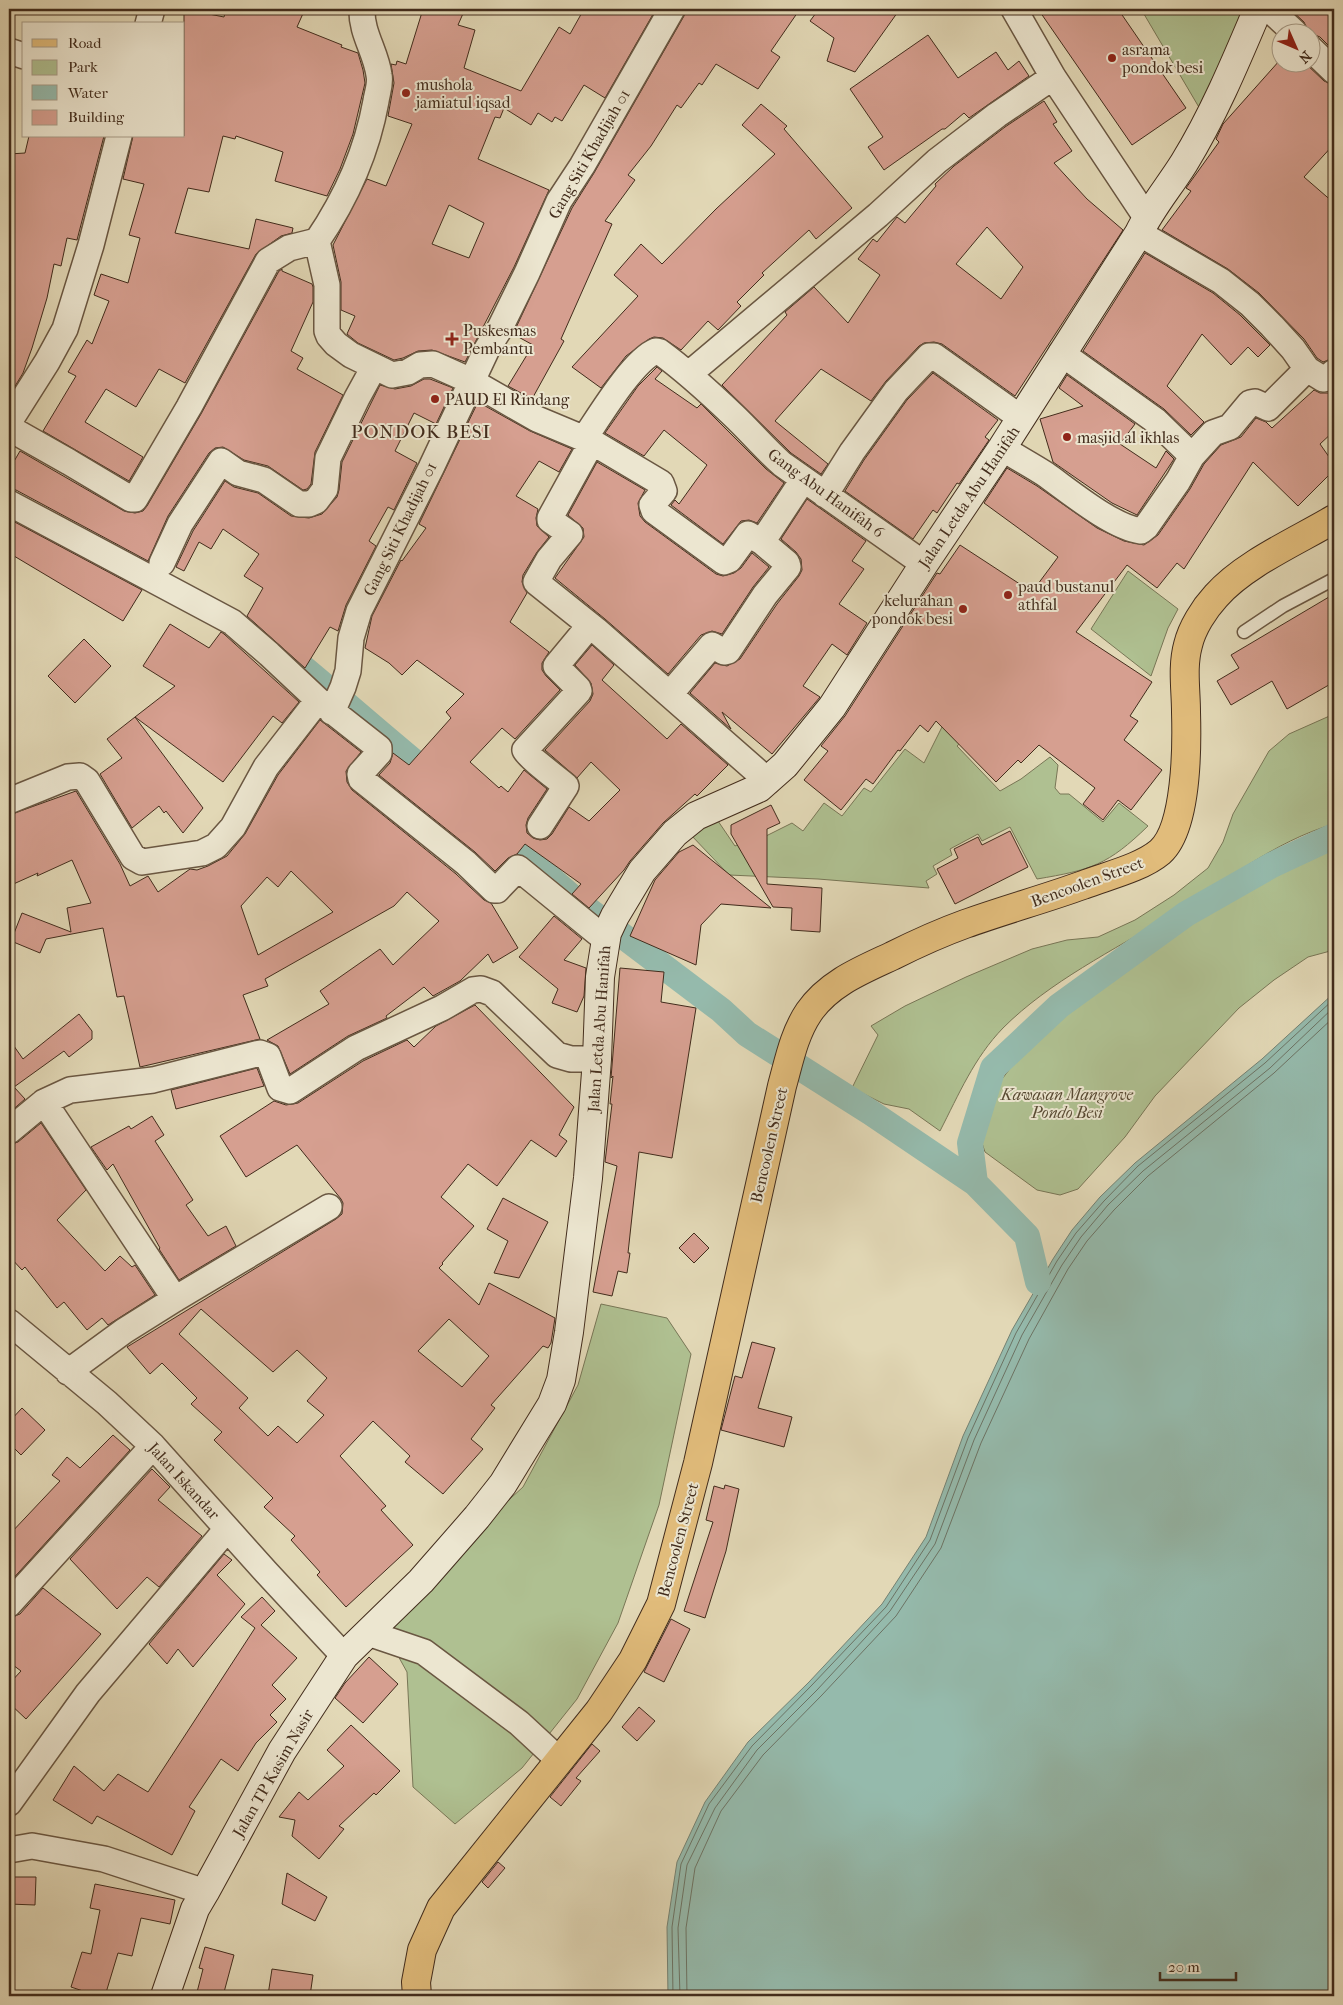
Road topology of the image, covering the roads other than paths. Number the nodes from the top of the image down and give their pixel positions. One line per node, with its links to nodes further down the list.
1 (152, 9): 7 (street)
2 (362, 9): 16 (street)
3 (672, 9): 22 (street, Gang Siti Khadijah 01)
4 (1014, 9): 13 (street)
5 (1258, 9): 15 (street, Jalan Letda Abu Hanifah)
6 (1269, 9): 8 (street)
7 (149, 22)
8 (1283, 22)
9 (9, 51): 10 (street)
10 (22, 55)
11 (1320, 58): 12 (street)
12 (1334, 71)
13 (1053, 77): 15 (street); 21 (street)
14 (118, 138): 24 (street)
15 (1142, 225): 17 (street, Jalan Letda Abu Hanifah); 19 (street)
16 (317, 242): 18 (street); 24 (street)
17 (1061, 353): 23 (street, Jalan Letda Abu Hanifah); 27 (street)
18 (374, 367): 22 (street); 33 (street)
19 (1307, 369): 20 (street); 27 (street)
20 (1334, 372)
21 (689, 374): 25 (street, Gang Abu Hanifah 6); 28 (street, Gang Abu Hanifah 6)
22 (471, 381): 25 (street); 39 (street, Gang Siti Khadijah 01)
23 (1021, 418): 26 (street, Jalan Letda Abu Hanifah); 29 (street)
24 (9, 420)
25 (588, 441): 32 (street); 36 (street, Gang Abu Hanifah 6)
26 (1002, 448): 27 (street); 34 (street, Jalan Letda Abu Hanifah)
27 (1192, 456)
28 (803, 480): 29 (street, Gang Abu Hanifah 6); 32 (street)
29 (825, 496): 34 (street, Gang Abu Hanifah 6)
30 (9, 502): 39 (street)
31 (1334, 519): 56 (main road, Bencoolen Street)
32 (762, 542): 38 (street)
33 (162, 563)
34 (924, 564): 40 (street, Jalan Letda Abu Hanifah)
35 (1334, 579): 37 (lane)
36 (590, 625): 38 (street); 42 (street)
37 (1244, 632)
38 (670, 694): 40 (street)
39 (327, 707): 41 (street, Gang Siti Khadijah 01); 43 (street)
40 (768, 781): 43 (street, Jalan Letda Abu Hanifah)
41 (9, 801)
42 (540, 826)
43 (609, 930): 44 (street, Jalan Letda Abu Hanifah)
44 (597, 1059): 45 (street); 54 (street, Jalan Letda Abu Hanifah)
45 (44, 1102): 46 (street); 48 (street)
46 (9, 1131)
47 (329, 1207): 48 (street)
48 (175, 1299): 50 (street)
49 (9, 1322): 50 (street, Jalan Iskandar)
50 (68, 1372): 51 (street, Jalan Iskandar)
51 (153, 1446): 52 (street, Jalan Iskandar); 53 (street)
52 (227, 1529): 55 (street, Jalan Iskandar); 57 (street)
53 (9, 1604)
54 (368, 1633): 55 (street, Jalan Letda Abu Hanifah); 56 (street)
55 (344, 1656): 59 (street, Jalan TP Kasim Nasir)
56 (559, 1760): 60 (main road, Bencoolen Street)
57 (9, 1803)
58 (9, 1850): 59 (street)
59 (200, 1900): 61 (street)
60 (416, 1989)
61 (165, 1996)

